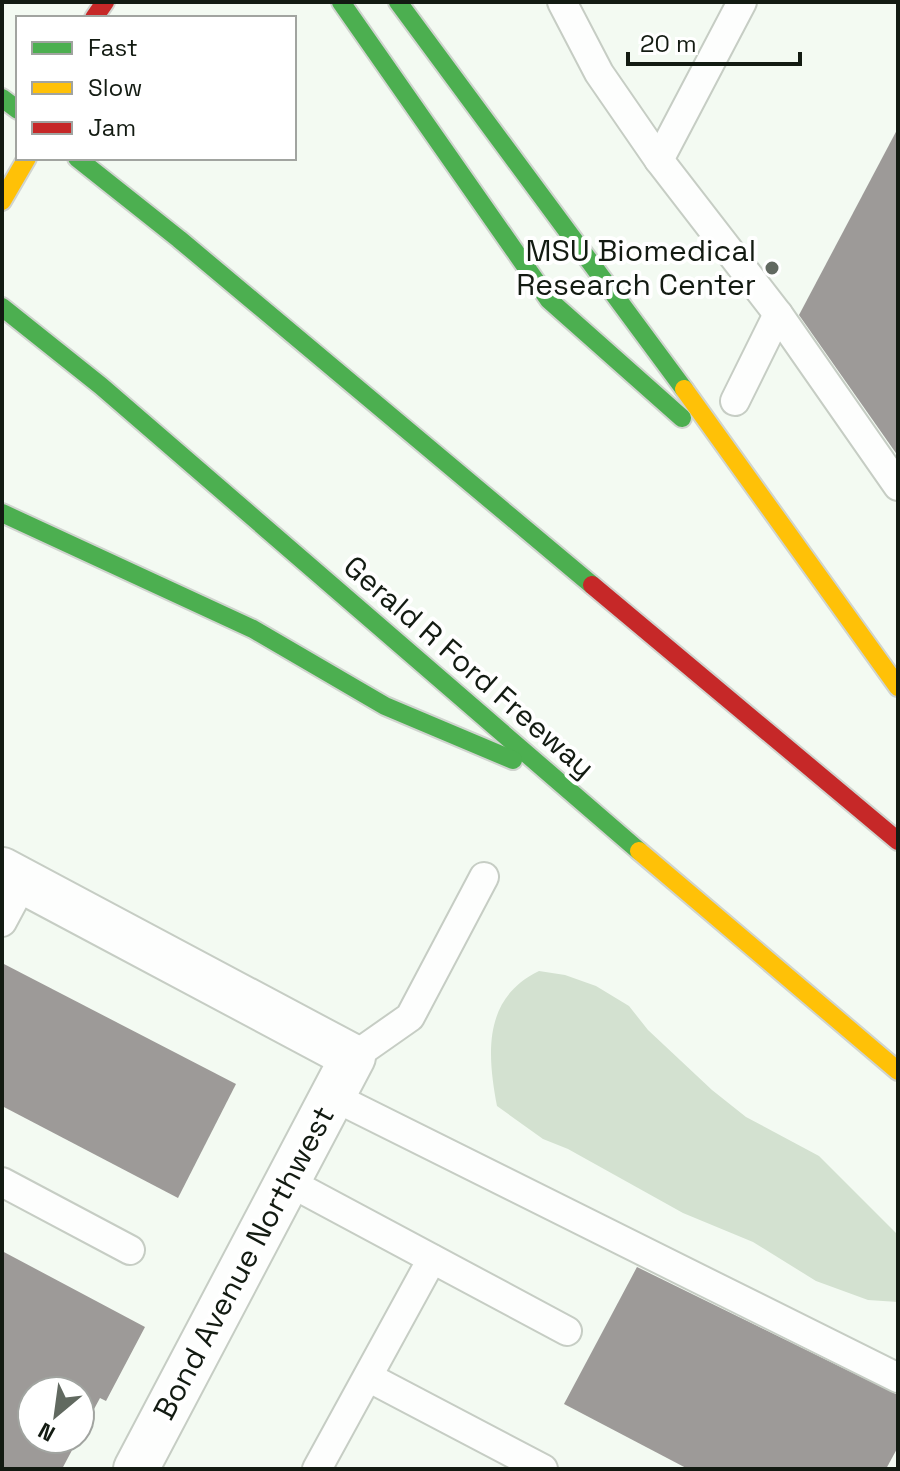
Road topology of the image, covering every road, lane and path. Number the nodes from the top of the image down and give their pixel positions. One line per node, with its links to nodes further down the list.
1 (341, 2): 12 (highway)
2 (398, 2): 12 (highway)
3 (562, 2): 7 (lane)
4 (742, 2): 7 (lane)
5 (26, 160): 8 (highway)
6 (80, 160): 17 (highway)
7 (659, 160): 10 (lane)
8 (2, 201)
9 (2, 307): 16 (highway, Gerald R Ford Freeway)
10 (778, 314): 11 (lane); 13 (lane)
11 (735, 401)
12 (743, 473): 15 (highway)
13 (898, 486)
14 (2, 513): 16 (highway)
15 (898, 687)
16 (552, 777): 22 (highway, Gerald R Ford Freeway)
17 (898, 841)
18 (13, 876): 20 (lane); 21 (street)
19 (484, 877): 21 (lane)
20 (2, 922)
21 (353, 1057): 23 (street, Bond Avenue Northwest)
22 (898, 1071)
23 (332, 1096): 24 (street, Bond Avenue Northwest); 30 (lane)
24 (287, 1181): 27 (lane); 31 (street, Bond Avenue Northwest)
25 (2, 1182): 26 (lane)
26 (130, 1250)
27 (432, 1259): 28 (lane); 29 (lane)
28 (567, 1331)
29 (368, 1377): 32 (lane); 33 (lane)
30 (898, 1378)
31 (136, 1469)
32 (317, 1469)
33 (543, 1469)

